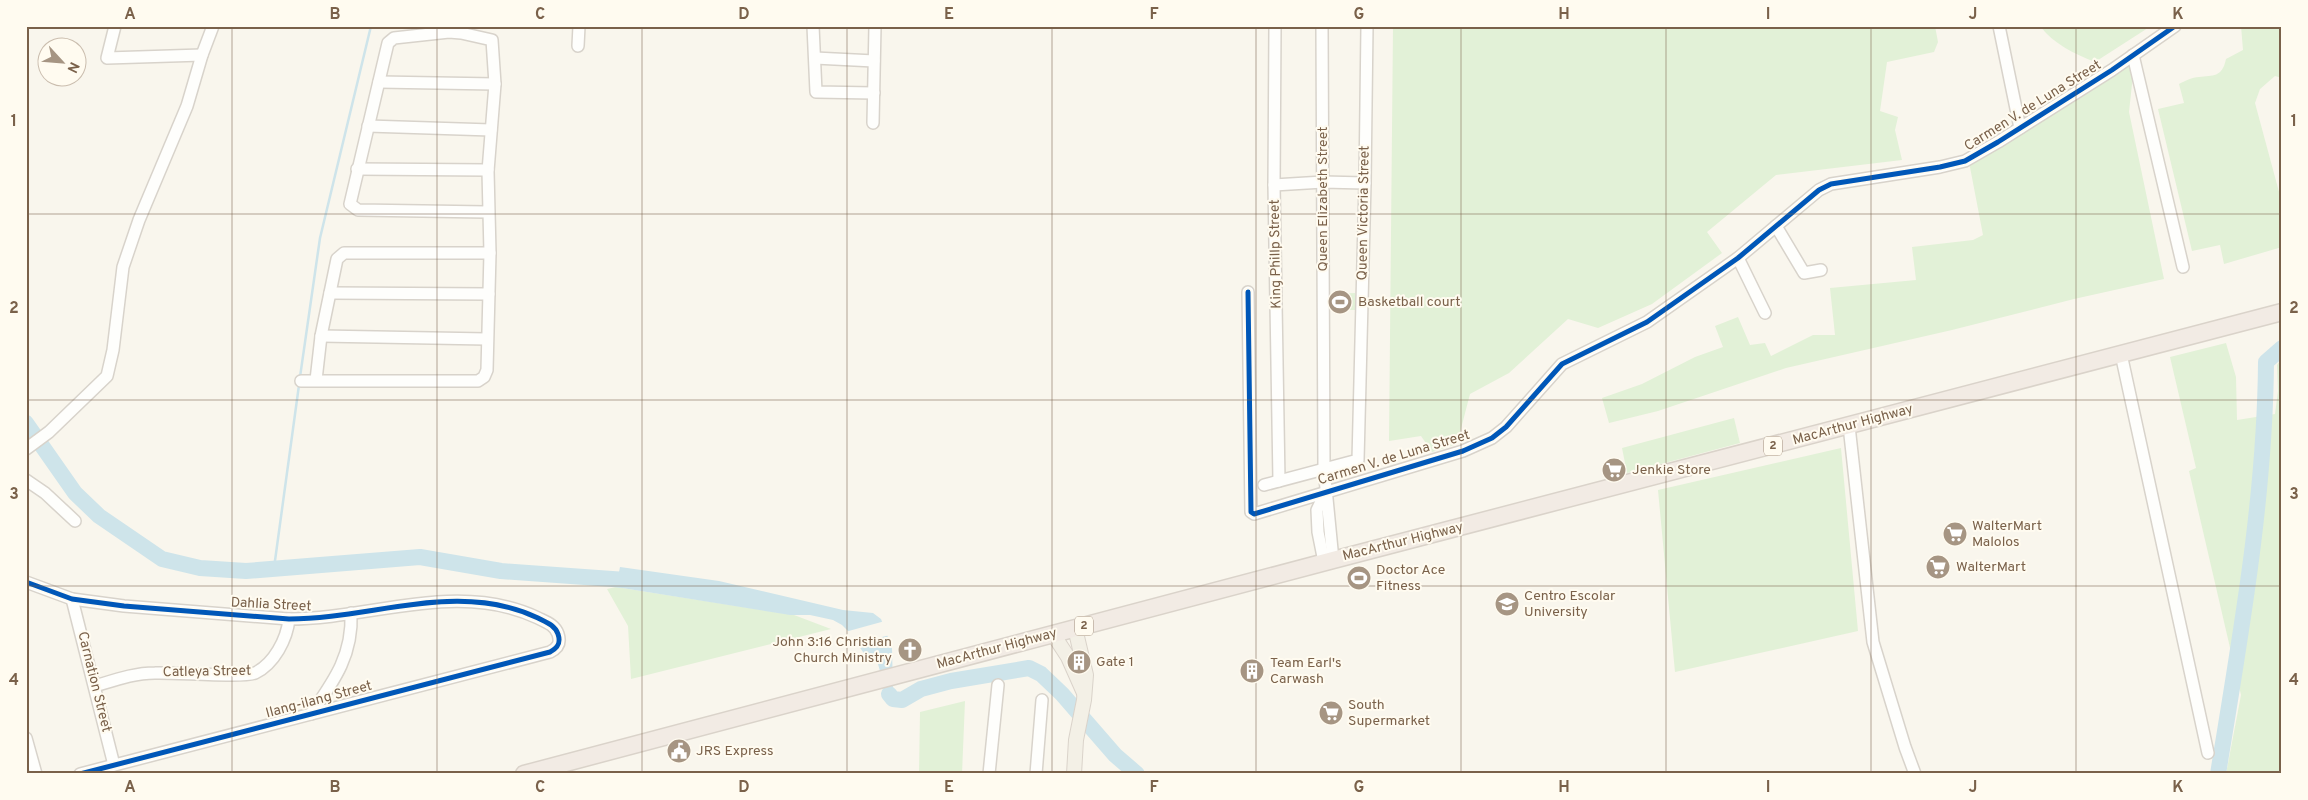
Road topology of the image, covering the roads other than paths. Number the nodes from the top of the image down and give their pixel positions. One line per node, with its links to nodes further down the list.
1 (115, 26): 14 (street)
2 (213, 26): 14 (street)
3 (579, 26): 13 (street)
4 (813, 26): 16 (street)
5 (875, 26): 17 (street)
6 (1275, 26): 29 (street, King Phillp Street)
7 (1322, 26): 27 (street, Queen Elizabeth Street)
8 (1367, 26): 28 (street, Queen Victoria Street)
9 (1999, 26): 23 (street)
10 (2175, 26): 15 (street, Carmen V. de Luna Street)
11 (449, 29): 12 (street); 18 (street)
12 (461, 29): 19 (street)
13 (578, 46)
14 (202, 54): 47 (street)
15 (2133, 55): 23 (street, Carmen V. de Luna Street); 34 (street)
16 (815, 58): 17 (street); 20 (street)
17 (874, 61): 20 (street)
18 (379, 82): 19 (street); 22 (street)
19 (495, 84): 24 (street)
20 (874, 93): 21 (street)
21 (873, 123)
22 (368, 126): 24 (street); 25 (street)
23 (2020, 128): 31 (street, Carmen V. de Luna Street)
24 (490, 130): 26 (street)
25 (357, 169): 26 (street); 30 (street)
26 (488, 170): 30 (street)
27 (1323, 182): 28 (street); 29 (street); 48 (street, Queen Elizabeth Street)
28 (1365, 183): 48 (street, Queen Victoria Street)
29 (1274, 185): 50 (street, King Phillp Street)
30 (488, 212): 32 (street)
31 (1776, 226): 33 (street, Carmen V. de Luna Street); 35 (street)
32 (490, 254): 37 (street); 38 (street)
33 (1738, 258): 40 (street); 52 (street, Carmen V. de Luna Street)
34 (2183, 266)
35 (1821, 270)
36 (1248, 292): 52 (street, Carmen V. de Luna Street)
37 (330, 294): 38 (street); 41 (street)
38 (489, 294): 42 (street)
39 (2282, 312): 43 (highway, MacArthur Highway / 2)
40 (1765, 313)
41 (321, 336): 42 (street); 44 (street)
42 (487, 339): 44 (street)
43 (2121, 354): 46 (highway, MacArthur Highway / 2); 68 (street)
44 (316, 380): 45 (street)
45 (301, 381)
46 (1849, 426): 54 (highway, MacArthur Highway / 2); 76 (street)
47 (26, 449)
48 (1324, 468): 50 (street); 52 (street, Queen Elizabeth Street)
49 (26, 480): 53 (street)
50 (1279, 481): 51 (street)
51 (1264, 485)
52 (1326, 491): 54 (street, Queen Elizabeth Street)
53 (75, 520)
54 (1329, 561): 59 (highway, MacArthur Highway / 2)
55 (26, 582): 56 (street, Dahlia Street)
56 (72, 599): 58 (street, Dahlia Street); 63 (street, Carnation Street)
57 (351, 613): 58 (street, Dahlia Street); 61 (street, Dahlia Street); 66 (street)
58 (290, 619): 63 (street, Catleya Street)
59 (1075, 628): 60 (highway, MacArthur Highway / 2); 64 (main road)
60 (1053, 634): 64 (main road); 72 (highway, MacArthur Highway / 2)
61 (560, 643): 66 (street, Ilang-ilang Street)
62 (998, 685): 73 (street)
63 (95, 686): 69 (street, Carnation Street)
64 (1084, 697): 75 (main road)
65 (1042, 700): 74 (street)
66 (311, 714): 69 (street, Ilang-ilang Street)
67 (26, 738): 70 (street)
68 (2208, 754)
69 (114, 765): 71 (street, Ilang-ilang Street)
70 (36, 774)
71 (80, 774)
72 (524, 774)
73 (989, 774)
74 (1036, 774)
75 (1074, 774)
76 (1915, 774)

